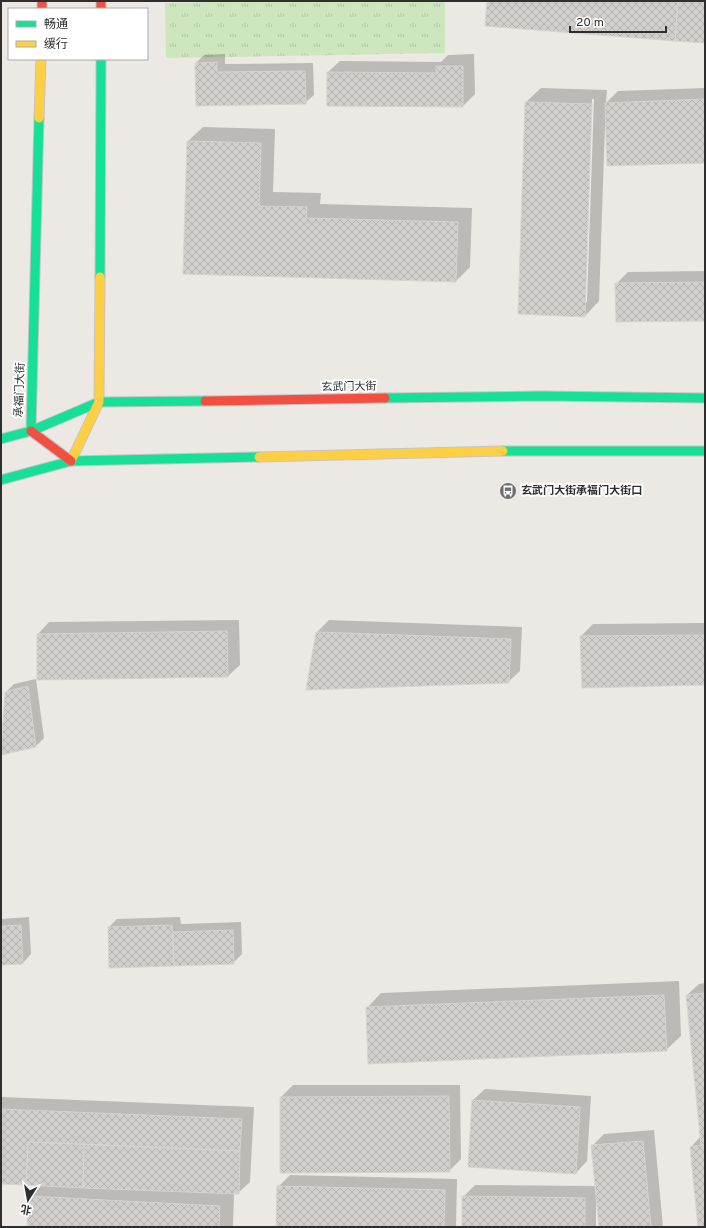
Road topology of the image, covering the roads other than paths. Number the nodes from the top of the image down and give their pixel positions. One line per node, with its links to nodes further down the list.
1 (40, 60): 5 (main road, 承福门大街)
2 (101, 60): 4 (main road)
3 (705, 398): 4 (main road, 玄武门大街)
4 (99, 402): 5 (main road, 玄武门大街); 8 (main road)
5 (30, 431): 6 (main road, 玄武门大街); 8 (main road, 承福门大街)
6 (1, 439)
7 (705, 451): 8 (main road)
8 (71, 461): 9 (main road)
9 (1, 480)

